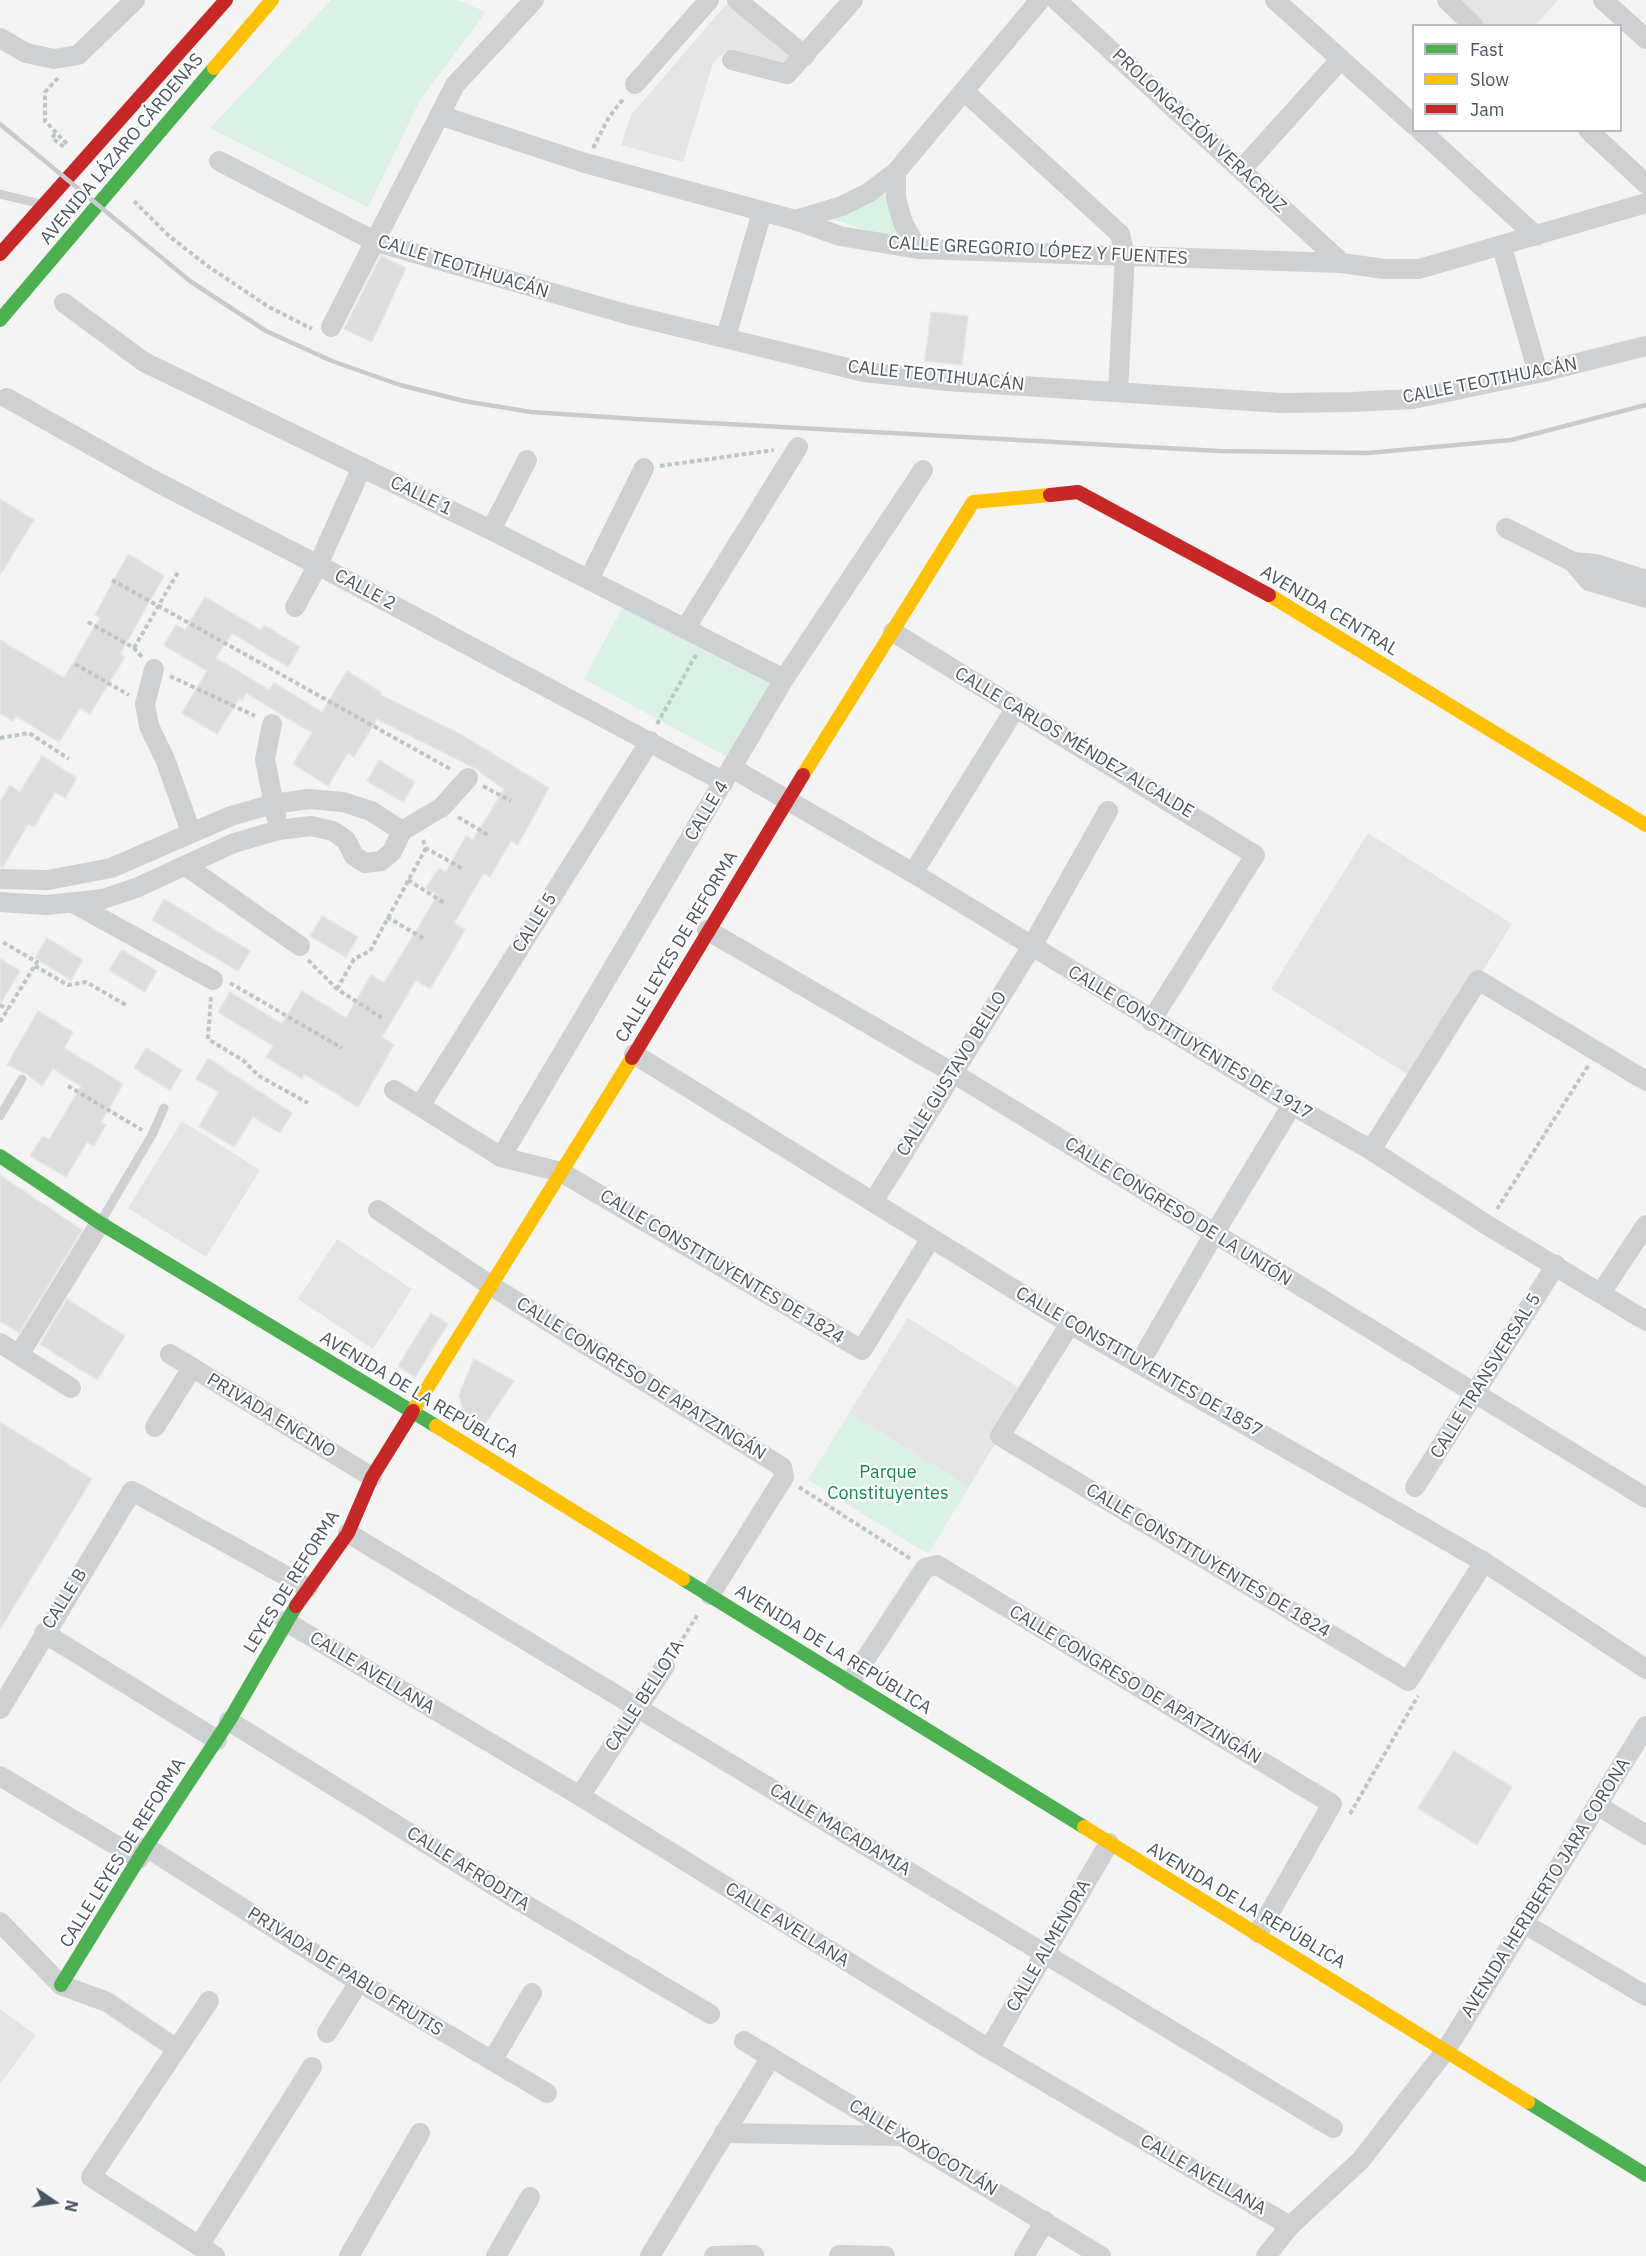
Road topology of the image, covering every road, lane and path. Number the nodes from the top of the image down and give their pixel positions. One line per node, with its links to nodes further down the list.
1 (135, 0): 16 (street)
2 (226, 0): 35 (main road, AVENIDA LÁZARO CÁRDENAS)
3 (272, 0): 46 (main road, AVENIDA LÁZARO CÁRDENAS)
4 (534, 0): 22 (street)
5 (709, 0): 20 (street)
6 (737, 0): 17 (street)
7 (854, 0): 17 (street)
8 (1040, 0): 21 (street)
9 (1056, 0): 29 (street, PROLONGACIÓN VERACRUZ)
10 (1275, 0): 18 (street)
11 (1447, 0): 13 (street)
12 (1603, 0): 15 (street)
13 (1472, 24)
14 (0, 38): 16 (street)
15 (1646, 39)
16 (78, 55): 26 (path)
17 (805, 56): 19 (street)
18 (1341, 59): 23 (street); 29 (street)
19 (732, 60)
20 (635, 84): 28 (path)
21 (964, 91): 30 (street); 43 (street)
22 (439, 115): 28 (street, CALLE GREGORIO LÓPEZ Y FUENTES); 39 (street)
23 (1412, 124)
24 (1422, 132): 38 (street)
25 (1590, 132): 31 (street)
26 (58, 137)
27 (219, 161): 39 (street, CALLE TEOTIHUACÁN)
28 (585, 163): 36 (street, CALLE GREGORIO LÓPEZ Y FUENTES)
29 (1241, 170): 44 (street, PROLONGACIÓN VERACRUZ)
30 (896, 172): 37 (street); 41 (street)
31 (1646, 184)
32 (0, 194): 35 (lane)
33 (135, 202): 47 (path)
34 (1646, 203): 38 (street, CALLE GREGORIO LÓPEZ Y FUENTES)
35 (45, 205): 42 (main road, AVENIDA LÁZARO CÁRDENAS)
36 (762, 212): 37 (street, CALLE GREGORIO LÓPEZ Y FUENTES); 48 (street)
37 (795, 220): 41 (street, CALLE GREGORIO LÓPEZ Y FUENTES)
38 (1536, 236): 40 (street, CALLE GREGORIO LÓPEZ Y FUENTES)
39 (376, 242): 47 (street); 48 (street, CALLE TEOTIHUACÁN)
40 (1502, 247): 44 (street, CALLE GREGORIO LÓPEZ Y FUENTES); 50 (street)
41 (918, 249): 43 (street, CALLE GREGORIO LÓPEZ Y FUENTES)
42 (0, 254)
43 (1125, 256): 44 (street, CALLE GREGORIO LÓPEZ Y FUENTES); 51 (street)
44 (1342, 263)
45 (64, 303): 55 (street, CALLE 1)
46 (0, 320)
47 (331, 327)
48 (726, 337): 51 (street, CALLE TEOTIHUACÁN)
49 (1646, 346): 50 (street, CALLE TEOTIHUACÁN)
50 (1538, 374): 51 (street, CALLE TEOTIHUACÁN)
51 (1118, 392)
52 (7, 398): 62 (street, CALLE 2)
53 (798, 447): 56 (path); 71 (street)
54 (527, 460): 60 (street)
55 (362, 467): 60 (street, CALLE 1); 62 (street)
56 (644, 468): 64 (street)
57 (923, 470): 77 (street, CALLE 4)
58 (973, 502): 72 (main road, CALLE LEYES DE REFORMA); 91 (main road, AVENIDA CENTRAL)
59 (1506, 528): 61 (street)
60 (491, 530): 64 (street, CALLE 1)
61 (1573, 562): 66 (street); 67 (street)
62 (318, 565): 69 (street); 82 (street, CALLE 2)
63 (178, 572): 68 (path)
64 (589, 579): 71 (street, CALLE 1)
65 (112, 580): 68 (path)
66 (1646, 580)
67 (1646, 598)
68 (157, 605): 73 (path); 85 (path)
69 (295, 607)
70 (88, 622): 73 (path)
71 (685, 629): 77 (street, CALLE 1)
72 (893, 632): 79 (street, CALLE CARLOS MÉNDEZ ALCALDE); 86 (main road, CALLE LEYES DE REFORMA)
73 (134, 648): 75 (path)
74 (75, 664): 78 (path)
75 (154, 669): 78 (street); 80 (path)
76 (687, 672): 82 (path)
77 (784, 679): 84 (street, CALLE 4)
78 (145, 704): 94 (street)
79 (1015, 709): 99 (street); 118 (street, CALLE CARLOS MÉNDEZ ALCALDE)
80 (272, 724): 88 (street)
81 (1, 737): 83 (path)
82 (646, 739): 84 (street, CALLE 2); 130 (street, CALLE 5)
83 (69, 759)
84 (728, 775): 86 (street, CALLE CONSTITUYENTES DE 1917); 136 (street, CALLE 4)
85 (468, 778): 87 (path); 89 (street)
86 (788, 800): 99 (street, CALLE CONSTITUYENTES DE 1917); 106 (main road, CALLE LEYES DE REFORMA)
87 (511, 801)
88 (273, 804): 92 (street); 93 (street); 94 (street)
89 (441, 807): 92 (street); 95 (path)
90 (1108, 811): 110 (street, CALLE GUSTAVO BELLO)
91 (1646, 825)
92 (409, 828): 93 (street); 96 (path)
93 (279, 830): 97 (street)
94 (191, 832): 100 (street)
95 (488, 835)
96 (426, 848): 98 (path); 101 (path)
97 (186, 866): 103 (street); 109 (street)
98 (462, 869)
99 (914, 873): 110 (street, CALLE CONSTITUYENTES DE 1917)
100 (0, 879)
101 (408, 880): 104 (path); 105 (path)
102 (0, 902): 103 (street)
103 (73, 903): 112 (street)
104 (446, 904)
105 (387, 917): 107 (path); 113 (path)
106 (707, 930): 122 (main road, CALLE LEYES DE REFORMA); 123 (street, CALLE CONGRESO DE LA UNIÓN)
107 (426, 940)
108 (1, 941): 111 (path)
109 (300, 946): 113 (path)
110 (1032, 946): 118 (street, CALLE CONSTITUYENTES DE 1917); 123 (street, CALLE GUSTAVO BELLO)
111 (36, 964): 115 (path); 116 (path)
112 (213, 980): 120 (path); 128 (path)
113 (337, 989): 117 (path)
114 (0, 1005): 116 (path)
115 (126, 1005)
116 (8, 1010): 119 (path)
117 (382, 1018)
118 (1151, 1021): 129 (street, CALLE CONSTITUYENTES DE 1917)
119 (0, 1022)
120 (342, 1048)
121 (1597, 1052): 125 (street); 134 (street); 141 (path)
122 (634, 1054): 137 (main road, CALLE LEYES DE REFORMA); 138 (street, CALLE CONSTITUYENTES DE 1857)
123 (953, 1073): 138 (street, CALLE GUSTAVO BELLO); 143 (street, CALLE CONGRESO DE LA UNIÓN)
124 (22, 1079): 132 (lane)
125 (1646, 1081)
126 (68, 1086): 133 (path)
127 (394, 1090): 130 (street)
128 (308, 1103)
129 (1292, 1105): 134 (street, CALLE CONSTITUYENTES DE 1917); 143 (street)
130 (420, 1106): 136 (street)
131 (164, 1108): 133 (lane)
132 (0, 1116)
133 (152, 1135): 140 (lane)
134 (1371, 1150): 141 (street, CALLE CONSTITUYENTES DE 1917)
135 (0, 1156): 140 (main road, AVENIDA DE LA REPÚBLICA)
136 (501, 1157): 137 (street)
137 (561, 1172): 144 (street, CALLE CONSTITUYENTES DE 1824); 146 (main road, CALLE LEYES DE REFORMA)
138 (873, 1202): 144 (street, CALLE CONSTITUYENTES DE 1857)
139 (378, 1210): 146 (street, CALLE CONGRESO DE APATZINGÁN)
140 (100, 1223): 152 (street); 157 (main road, AVENIDA DE LA REPÚBLICA)
141 (1487, 1225): 145 (street, CALLE CONSTITUYENTES DE 1917)
142 (1646, 1225): 147 (street)
143 (1214, 1234): 153 (street); 156 (street, CALLE CONGRESO DE LA UNIÓN)
144 (931, 1238): 149 (street, CALLE CONSTITUYENTES DE 1857)
145 (1556, 1265): 147 (street, CALLE CONSTITUYENTES DE 1917); 156 (street, CALLE TRANSVERSAL 5)
146 (490, 1285): 157 (main road, CALLE LEYES DE REFORMA); 160 (street, CALLE CONGRESO DE APATZINGÁN)
147 (1601, 1293): 148 (street, CALLE CONSTITUYENTES DE 1917)
148 (1646, 1321)
149 (1070, 1324): 153 (street, CALLE CONSTITUYENTES DE 1857); 172 (street, CALLE CONSTITUYENTES DE 1824)
150 (0, 1343): 152 (street)
151 (170, 1354): 154 (street, PRIVADA ENCINO)
152 (19, 1355): 155 (street)
153 (1139, 1364): 164 (street, CALLE CONSTITUYENTES DE 1857)
154 (192, 1368): 158 (street); 159 (street, PRIVADA ENCINO)
155 (71, 1388)
156 (1475, 1395): 161 (street, CALLE TRANSVERSAL 5); 162 (street, CALLE CONGRESO DE LA UNIÓN)
157 (412, 1411): 159 (main road, LEYES DE REFORMA); 167 (main road, AVENIDA DE LA REPÚBLICA)
158 (155, 1427)
159 (372, 1477): 163 (main road, LEYES DE REFORMA)
160 (784, 1477): 165 (path); 167 (street)
161 (1415, 1486)
162 (1646, 1498)
163 (348, 1533): 166 (main road, LEYES DE REFORMA); 174 (street, CALLE MACADAMIA)
164 (1484, 1562): 171 (street, CALLE CONSTITUYENTES DE 1857); 172 (street)
165 (925, 1568): 173 (street); 181 (street, CALLE CONGRESO DE APATZINGÁN)
166 (308, 1588): 168 (main road, LEYES DE REFORMA); 169 (street, CALLE B)
167 (710, 1595): 170 (path, CALLE BELLOTA); 173 (main road, AVENIDA DE LA REPÚBLICA)
168 (285, 1621): 176 (main road, LEYES DE REFORMA); 180 (street, CALLE AVELLANA)
169 (44, 1633): 175 (street, CALLE B); 178 (street)
170 (665, 1666): 174 (street, CALLE BELLOTA)
171 (1646, 1669)
172 (1408, 1681): 181 (path)
173 (851, 1682): 184 (main road, AVENIDA DE LA REPÚBLICA)
174 (639, 1708): 180 (street, CALLE BELLOTA); 189 (street, CALLE MACADAMIA)
175 (0, 1709)
176 (229, 1721): 178 (main road, LEYES DE REFORMA); 195 (street, CALLE AFRODITA)
177 (1646, 1726): 182 (street, AVENIDA HERIBERTO JARA CORONA)
178 (217, 1740): 185 (main road, CALLE LEYES DE REFORMA)
179 (0, 1776): 185 (street, PRIVADA DE PABLO FRUTIS)
180 (580, 1796): 199 (street, CALLE AVELLANA)
181 (1332, 1804): 188 (street)
182 (1597, 1805): 183 (street); 187 (street, AVENIDA HERIBERTO JARA CORONA)
183 (1646, 1835)
184 (1109, 1843): 188 (main road, AVENIDA DE LA REPÚBLICA); 189 (street, CALLE ALMENDRA)
185 (143, 1853): 190 (street, PRIVADA DE PABLO FRUTIS); 191 (main road, CALLE LEYES DE REFORMA)
186 (0, 1923): 191 (street)
187 (1523, 1923): 193 (street); 200 (street, AVENIDA HERIBERTO JARA CORONA)
188 (1258, 1933): 200 (main road, AVENIDA DE LA REPÚBLICA)
189 (1043, 1954): 199 (street, CALLE ALMENDRA); 205 (street, CALLE MACADAMIA)
190 (358, 1982): 196 (street); 202 (street, PRIVADA DE PABLO FRUTIS)
191 (61, 1985): 198 (street)
192 (532, 1993): 202 (street)
193 (1646, 1996)
194 (209, 2001): 198 (street)
195 (710, 2014)
196 (327, 2033)
197 (744, 2041): 201 (street, CALLE XOXOCOTLÁN)
198 (177, 2049): 213 (street)
199 (989, 2049): 212 (street, CALLE AVELLANA)
200 (1446, 2050): 209 (main road, AVENIDA DE LA REPÚBLICA); 212 (street, AVENIDA HERIBERTO JARA CORONA)
201 (771, 2057): 207 (street); 208 (street, CALLE XOXOCOTLÁN)
202 (492, 2061): 204 (street, PRIVADA DE PABLO FRUTIS)
203 (312, 2067): 213 (street)
204 (546, 2093)
205 (1333, 2128)
206 (420, 2133): 216 (street)
207 (724, 2133): 208 (street); 218 (street)
208 (902, 2136): 211 (street, CALLE XOXOCOTLÁN)
209 (1646, 2175)
210 (530, 2197): 217 (street)
211 (1045, 2221): 221 (street); 222 (street, CALLE XOXOCOTLÁN)
212 (1290, 2226): 223 (street, AVENIDA HERIBERTO JARA CORONA)
213 (207, 2251)
214 (753, 2255): 219 (street)
215 (839, 2255): 220 (street)
216 (349, 2256)
217 (496, 2256)
218 (650, 2256)
219 (714, 2256)
220 (885, 2256)
221 (1024, 2256)
222 (1101, 2256)
223 (1266, 2256)

